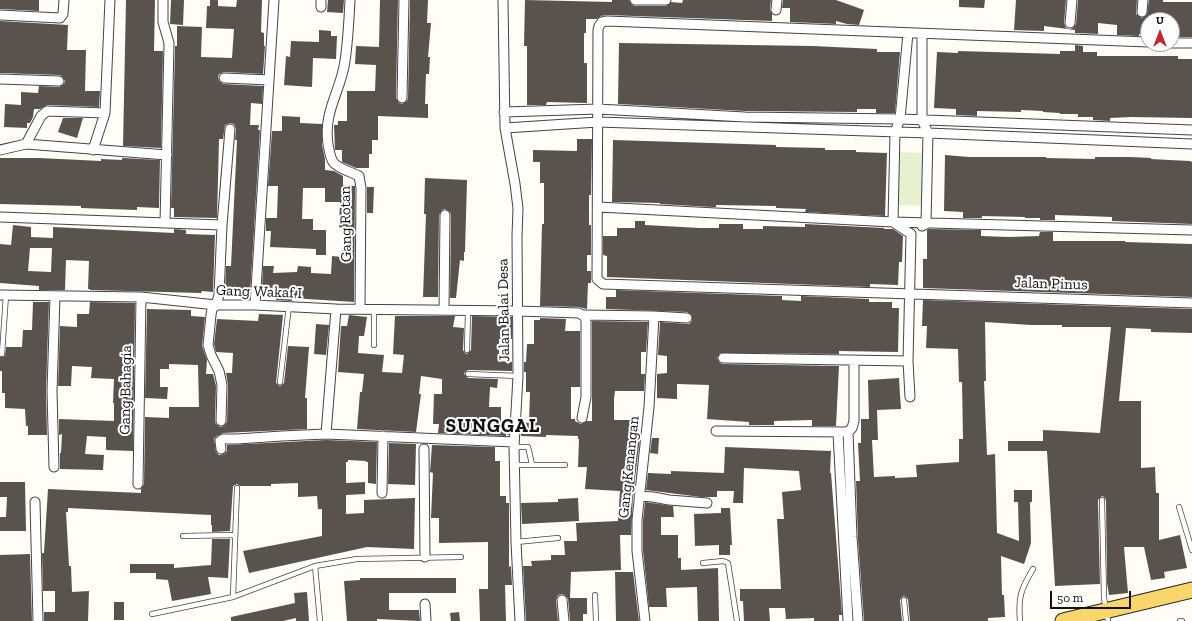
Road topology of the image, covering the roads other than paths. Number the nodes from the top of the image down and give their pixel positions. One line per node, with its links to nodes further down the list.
1 (64, 0): 15 (street)
2 (110, 0): 29 (street)
3 (163, 0): 46 (street)
4 (274, 0): 24 (street)
5 (350, 0): 65 (street, Gang Rotan)
6 (404, 0): 26 (street)
7 (503, 0): 28 (street, Jalan Balai Desa)
8 (635, 0): 9 (street)
9 (666, 0)
10 (776, 0): 13 (street)
11 (1072, 0): 16 (street)
12 (1142, 0): 14 (street)
13 (776, 10)
14 (1142, 12)
15 (0, 15)
16 (1070, 23)
17 (908, 34): 18 (street); 27 (street, Jalan Pinus); 31 (street)
18 (922, 34): 19 (street); 32 (street)
19 (1140, 42)
20 (1180, 42): 21 (street)
21 (1192, 43)
22 (224, 78): 24 (street)
23 (0, 79): 25 (street)
24 (269, 80): 62 (street)
25 (59, 82)
26 (402, 98)
27 (598, 109): 28 (street); 30 (street); 33 (street, Jalan Pinus)
28 (504, 112): 34 (street, Jalan Balai Desa)
29 (105, 113): 42 (street); 45 (street)
30 (745, 117): 31 (street); 35 (street)
31 (900, 119): 32 (street); 39 (street)
32 (922, 120): 36 (street); 40 (street)
33 (598, 122): 34 (street); 35 (street); 47 (street, Jalan Pinus)
34 (505, 128): 69 (street, Jalan Balai Desa)
35 (745, 128): 39 (street)
36 (1102, 128): 38 (street); 41 (street)
37 (230, 129): 52 (street)
38 (1192, 130)
39 (895, 132): 40 (street); 50 (street)
40 (928, 133): 41 (street); 53 (street)
41 (1102, 140): 43 (street)
42 (26, 144): 44 (street); 45 (street)
43 (1192, 144)
44 (0, 150)
45 (93, 150): 46 (street)
46 (166, 155): 51 (street)
47 (598, 207): 50 (street); 56 (street, Jalan Pinus)
48 (445, 215): 67 (street)
49 (0, 217): 51 (street)
50 (893, 222): 53 (street); 55 (street)
51 (165, 223): 52 (street)
52 (222, 224): 61 (street)
53 (926, 224): 54 (street); 55 (street)
54 (1192, 230)
55 (911, 234): 56 (street)
56 (910, 293): 60 (street, Jalan Pinus); 78 (street)
57 (3, 295): 58 (street, Gang Wakaf I); 75 (lane)
58 (55, 296): 59 (street, Gang Wakaf I); 96 (street)
59 (141, 297): 61 (street, Gang Wakaf I); 97 (street, Gang Bahagia)
60 (1192, 303)
61 (216, 305): 62 (street, Gang Wakaf I); 84 (street)
62 (255, 305): 63 (street, Gang Wakaf I)
63 (289, 306): 64 (street, Gang Wakaf I); 81 (lane)
64 (336, 308): 65 (street, Gang Wakaf I); 88 (street)
65 (360, 308): 66 (street, Gang Wakaf I)
66 (374, 309): 67 (street, Gang Wakaf I); 73 (lane)
67 (444, 310): 68 (street, Gang Wakaf I)
68 (468, 310): 69 (street, Gang Wakaf I); 74 (lane)
69 (518, 311): 70 (street, Gang Wakaf I); 80 (street, Jalan Balai Desa)
70 (584, 315): 71 (street, Gang Wakaf I); 83 (street)
71 (654, 316): 72 (street, Gang Wakaf I); 100 (street, Gang Kenangan)
72 (687, 318)
73 (374, 345)
74 (467, 350)
75 (2, 354)
76 (723, 358): 77 (street)
77 (854, 360): 78 (street); 86 (street)
78 (908, 361): 82 (street)
79 (468, 374): 80 (lane)
80 (518, 376): 90 (street, Jalan Balai Desa)
81 (280, 382)
82 (910, 397)
83 (582, 418)
84 (221, 421)
85 (716, 431): 87 (street)
86 (848, 432): 87 (street); 108 (street)
87 (838, 433): 108 (street)
88 (326, 434): 89 (street); 91 (street)
89 (383, 436): 90 (street); 99 (street)
90 (514, 444): 93 (lane); 94 (street, Jalan Balai Desa)
91 (221, 449)
92 (424, 449): 111 (street)
93 (532, 464): 94 (lane); 95 (lane)
94 (515, 465): 109 (street, Jalan Balai Desa)
95 (565, 465)
96 (54, 467)
97 (138, 484)
98 (237, 488): 105 (lane)
99 (382, 493)
100 (639, 496): 103 (street); 130 (street, Gang Kenangan)
101 (1102, 500): 123 (lane)
102 (35, 502): 124 (street)
103 (706, 503)
104 (1179, 507): 110 (lane)
105 (235, 535): 106 (lane); 118 (lane)
106 (183, 536)
107 (558, 538): 109 (lane)
108 (848, 538): 132 (street); 133 (street)
109 (516, 542): 127 (street, Jalan Balai Desa)
110 (1192, 550)
111 (425, 557): 112 (lane); 114 (lane)
112 (461, 557)
113 (703, 563): 131 (lane)
114 (316, 566): 118 (lane); 125 (lane)
115 (1033, 569): 135 (lane)
116 (1192, 590): 123 (main road)
117 (595, 595): 129 (lane)
118 (233, 597): 122 (lane)
119 (562, 600): 128 (street)
120 (904, 600): 134 (lane)
121 (425, 604): 126 (street)
122 (152, 614)
123 (1107, 616): 136 (main road)
124 (38, 621)
125 (320, 621)
126 (426, 621)
127 (520, 621)
128 (564, 621)
129 (596, 621)
130 (645, 621)
131 (737, 621)
132 (848, 621)
133 (858, 621)
134 (906, 621)
135 (1020, 621)
136 (1063, 621)

